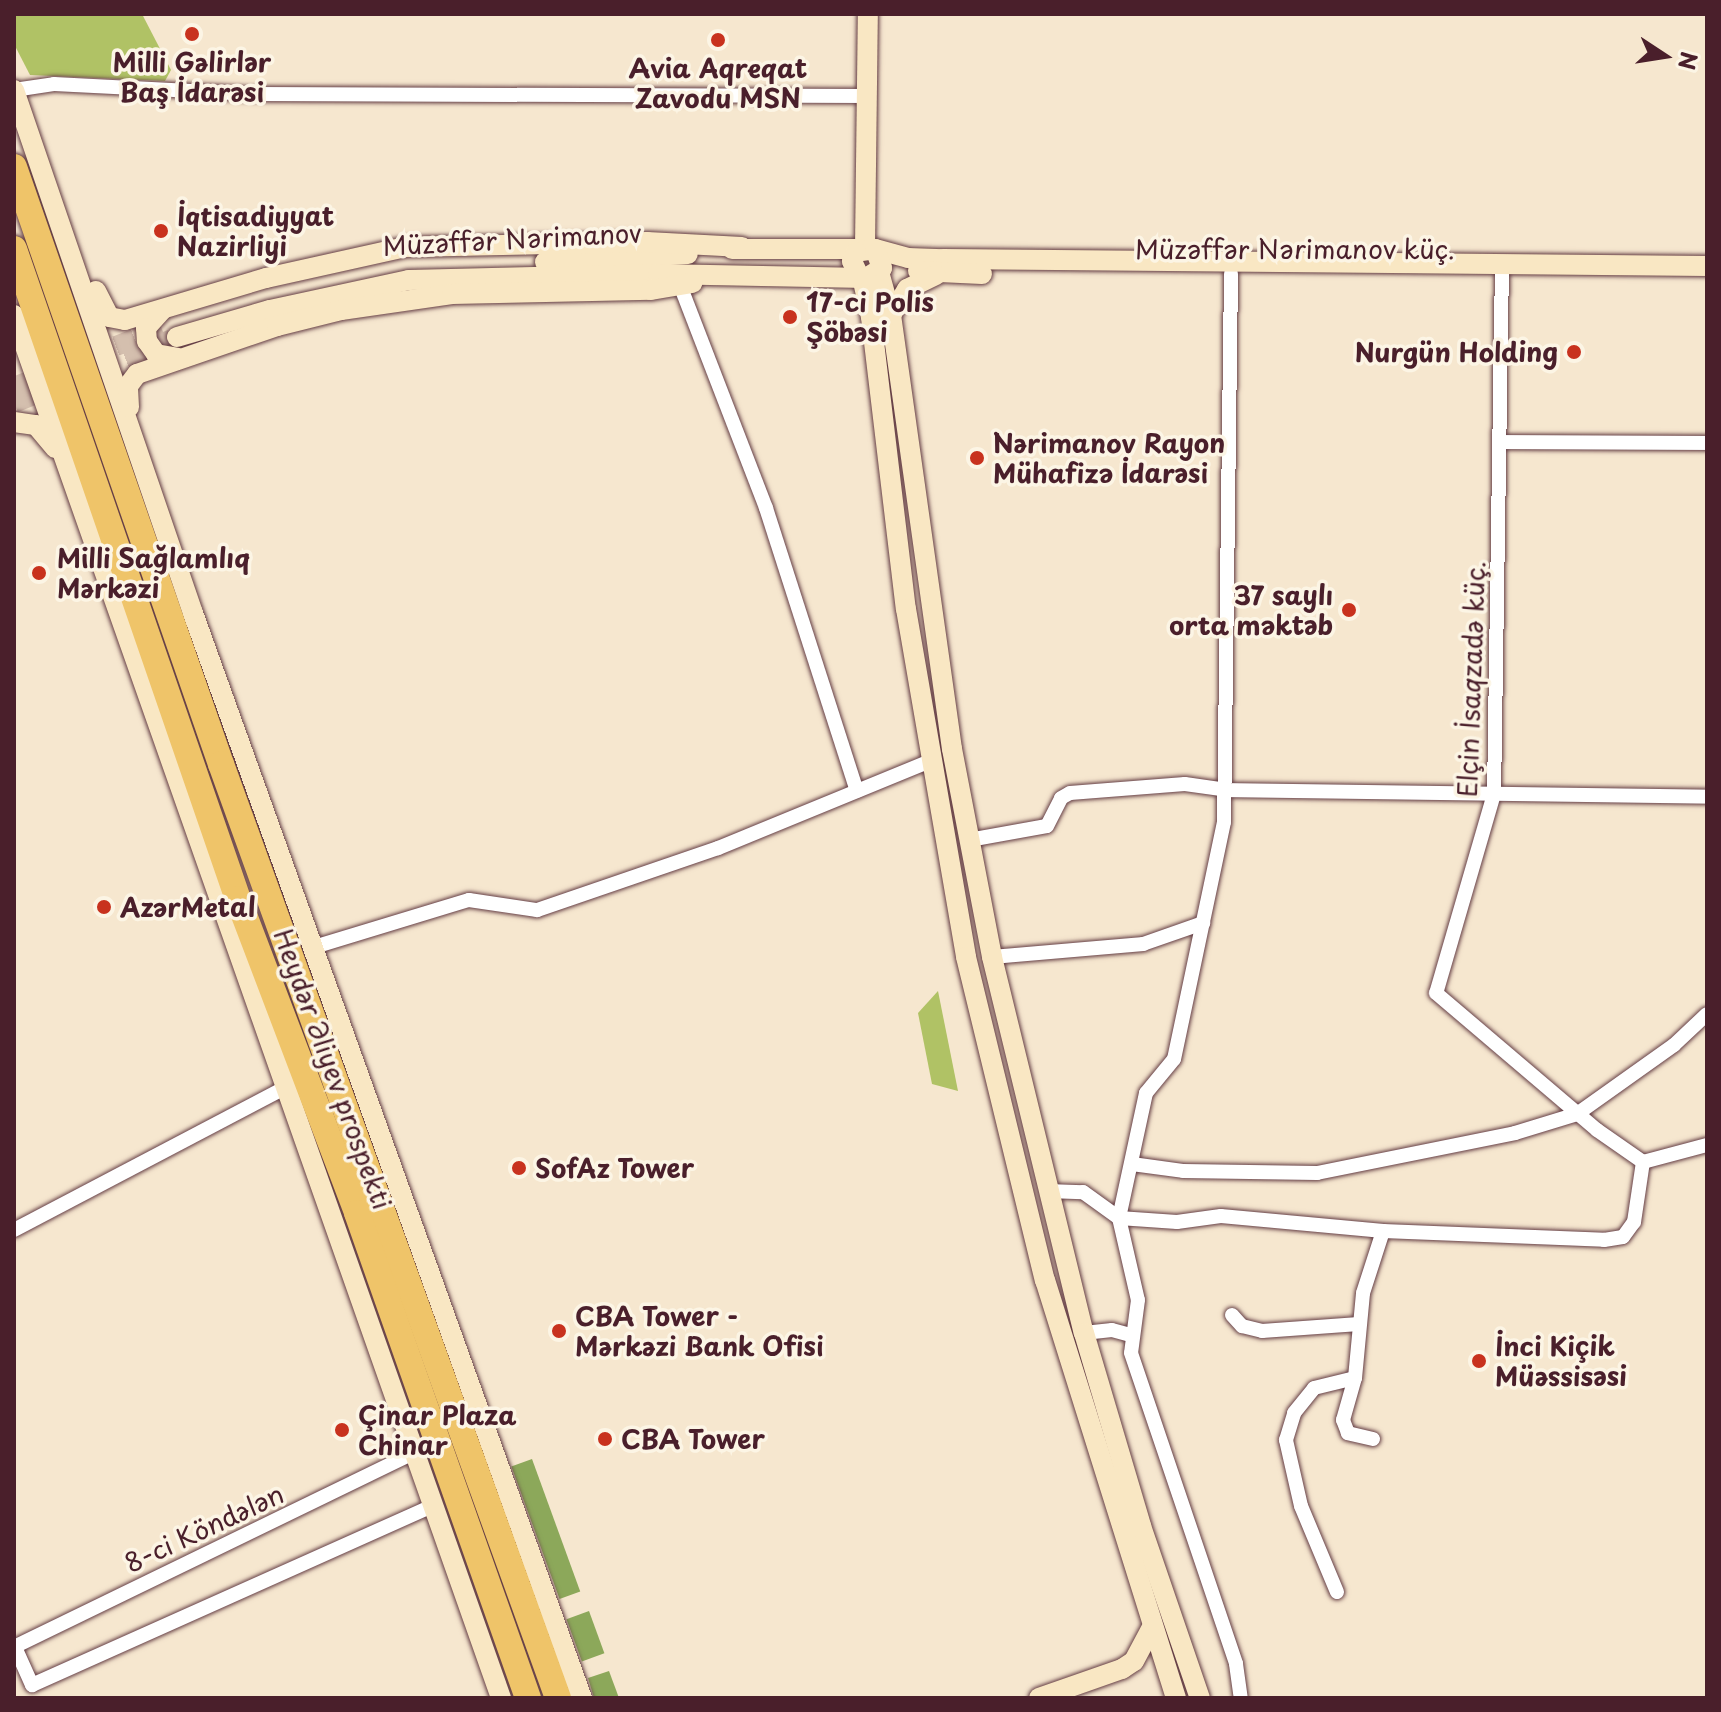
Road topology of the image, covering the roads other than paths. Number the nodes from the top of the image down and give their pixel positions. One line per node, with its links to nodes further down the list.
1 (868, 14): 3 (main road)
2 (14, 90): 3 (street); 4 (main road)
3 (868, 96): 7 (main road)
4 (27, 120): 17 (main road); 20 (main road)
5 (14, 167): 62 (highway, Heydər Əliyev prospekti)
6 (14, 249): 61 (highway, Heydər Əliyev prospekti)
7 (869, 262): 9 (main road); 10 (main road, Müzəffər Nərimanov küç.); 12 (main road); 16 (main road); 17 (main road, Müzəffər Nərimanov); 25 (main road)
8 (1707, 266): 9 (main road)
9 (1502, 270): 11 (main road, Müzəffər Nərimanov küç.); 13 (main road, Müzəffər Nərimanov küç.); 21 (street, Elçin İsaqzadə küç.)
10 (943, 274): 11 (main road, Müzəffər Nərimanov küç.); 16 (main road)
11 (1231, 274): 27 (street)
12 (742, 275): 14 (main road); 17 (main road)
13 (1707, 278)
14 (680, 285): 18 (main road); 28 (street)
15 (14, 315): 23 (main road)
16 (891, 315): 24 (main road)
17 (172, 323): 18 (main road)
18 (179, 358): 20 (main road)
19 (14, 422): 23 (main road)
20 (131, 427): 33 (main road)
21 (1500, 442): 22 (street); 29 (street, Elçin İsaqzadə küç.)
22 (1707, 443)
23 (63, 460): 36 (main road)
24 (929, 606): 25 (main road); 31 (main road)
25 (906, 609): 26 (main road)
26 (930, 761): 28 (street); 54 (main road)
27 (1227, 790): 29 (street); 31 (street); 32 (street)
28 (857, 791): 33 (street)
29 (1494, 794): 30 (street); 37 (street, Elçin İsaqzadə küç.)
30 (1707, 797)
31 (969, 840): 34 (main road)
32 (1203, 923): 34 (street); 40 (street)
33 (314, 947): 63 (main road)
34 (992, 957): 41 (main road)
35 (1707, 1014): 37 (street)
36 (286, 1087): 43 (street); 51 (main road)
37 (1577, 1114): 39 (street, Elçin İsaqzadə küç.); 40 (street)
38 (1707, 1145): 39 (street)
39 (1643, 1162): 44 (street)
40 (1132, 1164): 42 (street)
41 (1047, 1191): 42 (street); 47 (main road)
42 (1119, 1218): 44 (street); 48 (street)
43 (14, 1230)
44 (1383, 1231): 46 (street)
45 (1232, 1315): 46 (street)
46 (1359, 1324): 49 (street)
47 (1084, 1333): 48 (street); 53 (main road)
48 (1131, 1335): 66 (street)
49 (1355, 1378): 50 (street); 55 (street)
50 (1373, 1439)
51 (414, 1453): 52 (main road); 57 (street, 8-ci Köndələn)
52 (434, 1505): 57 (street); 60 (main road)
53 (1141, 1526): 54 (main road); 65 (main road)
54 (1120, 1533): 56 (main road)
55 (1337, 1592)
56 (1152, 1627): 58 (main road); 59 (main road)
57 (14, 1647)
58 (1122, 1669): 59 (main road); 64 (main road)
59 (1172, 1690)
60 (501, 1698)
61 (528, 1698)
62 (558, 1698)
63 (582, 1698)
64 (1039, 1698)
65 (1200, 1698)
66 (1241, 1698)

